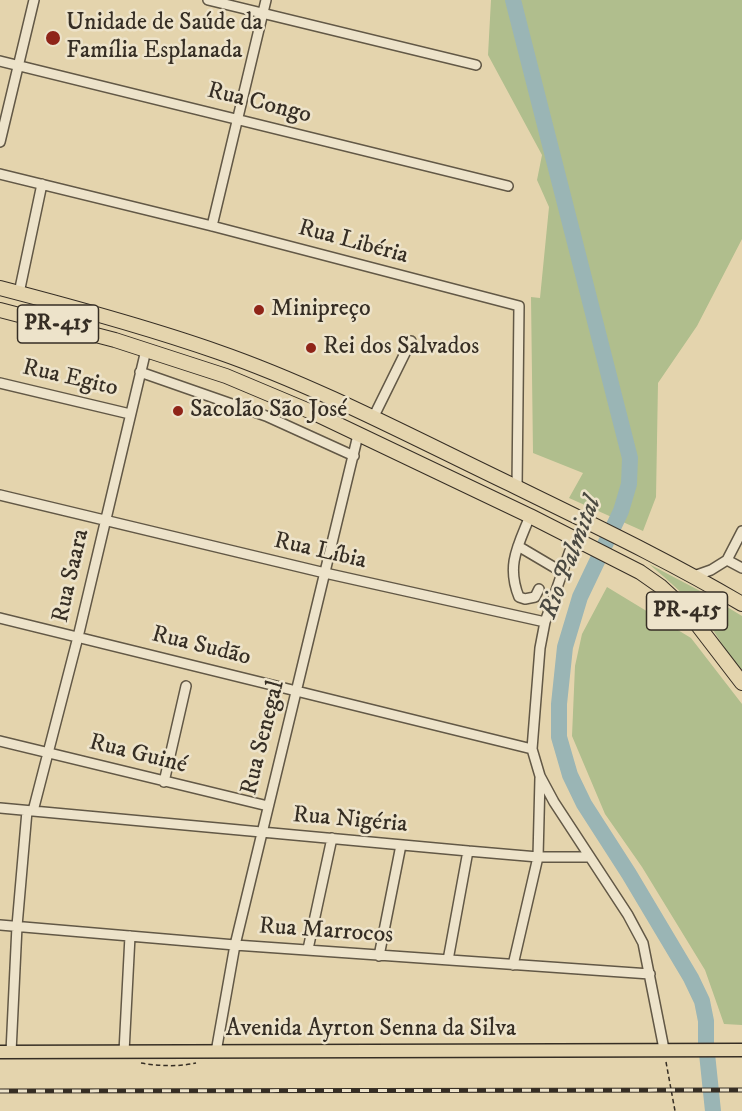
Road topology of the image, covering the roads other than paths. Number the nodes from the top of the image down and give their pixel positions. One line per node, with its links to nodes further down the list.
1 (34, 0): 6 (street)
2 (208, 0): 4 (street)
3 (266, 0): 4 (street)
4 (263, 13): 7 (street); 8 (street)
5 (0, 61): 6 (street, Rua Congo)
6 (19, 65): 8 (street, Rua Congo); 9 (street)
7 (476, 65)
8 (238, 119): 12 (street, Rua Congo); 13 (street)
9 (0, 142)
10 (0, 174): 11 (street, Rua Libéria)
11 (42, 184): 13 (street, Rua Libéria); 15 (street)
12 (508, 186)
13 (212, 226): 25 (street, Rua Libéria)
14 (0, 288): 15 (highway, PR-415)
15 (19, 293): 22 (highway, PR-415)
16 (0, 310): 18 (highway, PR-415)
17 (411, 341): 22 (street)
18 (146, 350): 19 (street, Rua Saara); 23 (highway, PR-415)
19 (140, 372): 21 (street, Rua Saara); 24 (street)
20 (0, 383): 21 (street, Rua Egito)
21 (130, 414): 28 (street, Rua Saara)
22 (373, 418): 25 (highway, PR-415)
23 (358, 435): 24 (street, Rua Senegal); 27 (highway, PR-415)
24 (354, 456): 35 (street, Rua Senegal)
25 (517, 488): 36 (highway, PR-415)
26 (0, 495): 28 (street, Rua Líbia)
27 (530, 516): 30 (highway, PR-415); 31 (street)
28 (104, 520): 35 (street, Rua Líbia); 41 (street, Rua Saara)
29 (742, 531): 32 (street)
30 (574, 538): 34 (street); 42 (highway, PR-415)
31 (518, 546): 34 (street); 37 (street)
32 (727, 560): 33 (street); 36 (street)
33 (742, 568)
34 (562, 572): 40 (street)
35 (325, 573): 40 (street, Rua Líbia); 44 (street, Rua Senegal)
36 (694, 576): 38 (highway, PR-415)
37 (539, 589)
38 (742, 604)
39 (0, 618): 41 (street, Rua Sudão)
40 (545, 622): 46 (street)
41 (78, 637): 44 (street, Rua Sudão); 47 (street, Rua Saara)
42 (742, 683)
43 (186, 687): 49 (street)
44 (295, 691): 46 (street, Rua Sudão); 50 (street, Rua Senegal)
45 (0, 741): 47 (street, Rua Guiné)
46 (532, 749): 48 (street)
47 (49, 753): 49 (street, Rua Guiné); 52 (street, Rua Saara)
48 (540, 776): 57 (street); 58 (street)
49 (164, 782): 50 (street, Rua Guiné)
50 (268, 806): 53 (street, Rua Senegal)
51 (0, 808): 52 (street, Rua Nigéria)
52 (30, 811): 53 (street, Rua Nigéria); 60 (street, Rua Saara)
53 (262, 832): 54 (street, Rua Nigéria); 62 (street, Rua Senegal)
54 (332, 838): 55 (street, Rua Nigéria); 63 (street)
55 (401, 845): 56 (street, Rua Nigéria); 64 (street)
56 (468, 851): 57 (street, Rua Nigéria); 65 (street)
57 (538, 857): 58 (street, Rua Nigéria); 66 (street)
58 (588, 857): 67 (street)
59 (0, 925): 60 (street, Rua Marrocos)
60 (17, 926): 61 (street, Rua Marrocos); 70 (street, Rua Saara)
61 (130, 936): 62 (street, Rua Marrocos); 71 (street)
62 (235, 945): 63 (street, Rua Marrocos); 72 (street, Rua Senegal)
63 (308, 950): 64 (street, Rua Marrocos)
64 (379, 956): 65 (street, Rua Marrocos)
65 (448, 960): 66 (street, Rua Marrocos)
66 (513, 965): 67 (street, Rua Marrocos)
67 (650, 974): 68 (street)
68 (664, 1049): 69 (main road, Avenida Ayrton Senna da Silva); 72 (main road, Avenida Ayrton Senna da Silva)
69 (737, 1050)
70 (5, 1052): 71 (main road, Avenida Ayrton Senna da Silva)
71 (124, 1052): 72 (main road, Avenida Ayrton Senna da Silva)
72 (216, 1052)

